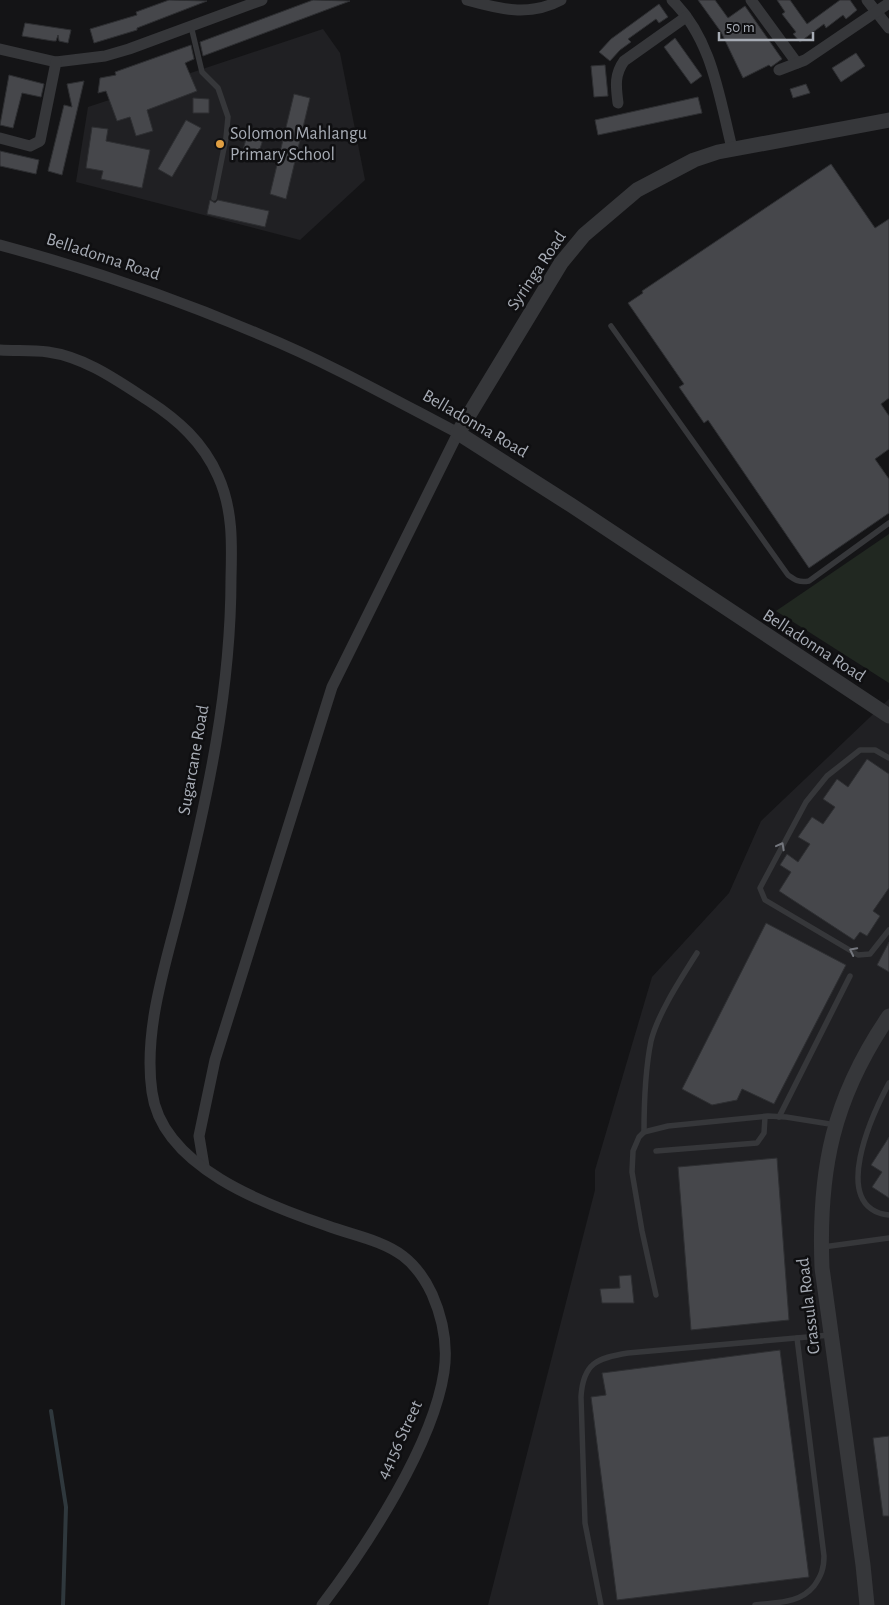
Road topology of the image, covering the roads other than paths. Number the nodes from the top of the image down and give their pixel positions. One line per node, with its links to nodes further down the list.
1 (262, 0): 10 (street)
2 (466, 0): 3 (street)
3 (561, 0)
4 (672, 0): 9 (street)
5 (751, 0): 14 (street)
6 (867, 0): 8 (street)
7 (889, 3): 8 (street)
8 (876, 12): 11 (street); 14 (street)
9 (686, 17): 16 (street); 19 (street)
10 (191, 26): 13 (street); 20 (lane)
11 (889, 28)
12 (0, 50): 13 (street)
13 (56, 62): 18 (street)
14 (797, 63): 15 (street)
15 (779, 70)
16 (618, 103)
17 (889, 120): 19 (street, Syringa Road)
18 (0, 138)
19 (732, 148): 24 (street, Syringa Road)
20 (214, 198)
21 (0, 246): 24 (street, Belladonna Road)
22 (611, 326): 25 (lane)
23 (0, 350): 38 (street, Sugarcane Road)
24 (458, 433): 26 (street, Belladonna Road); 38 (street)
25 (889, 523)
26 (889, 716)
27 (889, 758): 28 (lane, one-way to 27)
28 (889, 930)
29 (697, 953): 36 (lane)
30 (850, 976): 34 (lane)
31 (888, 1020): 35 (street, Crassula Road)
32 (889, 1084): 39 (lane)
33 (765, 1117): 34 (lane); 36 (lane); 37 (lane)
34 (779, 1117): 35 (lane)
35 (836, 1125): 42 (street, Crassula Road)
36 (644, 1132): 43 (lane)
37 (656, 1152)
38 (204, 1166): 40 (street, Sugarcane Road)
39 (889, 1215)
40 (315, 1222): 47 (street, 44156 Street)
41 (889, 1238): 42 (lane)
42 (821, 1247): 44 (street, Crassula Road)
43 (656, 1295)
44 (830, 1335): 45 (lane); 46 (street, Crassula Road)
45 (797, 1338): 48 (lane); 49 (lane)
46 (863, 1564): 50 (street, Crassula Road); 51 (street)
47 (322, 1605)
48 (601, 1605)
49 (755, 1605)
50 (867, 1605)
51 (875, 1605)

